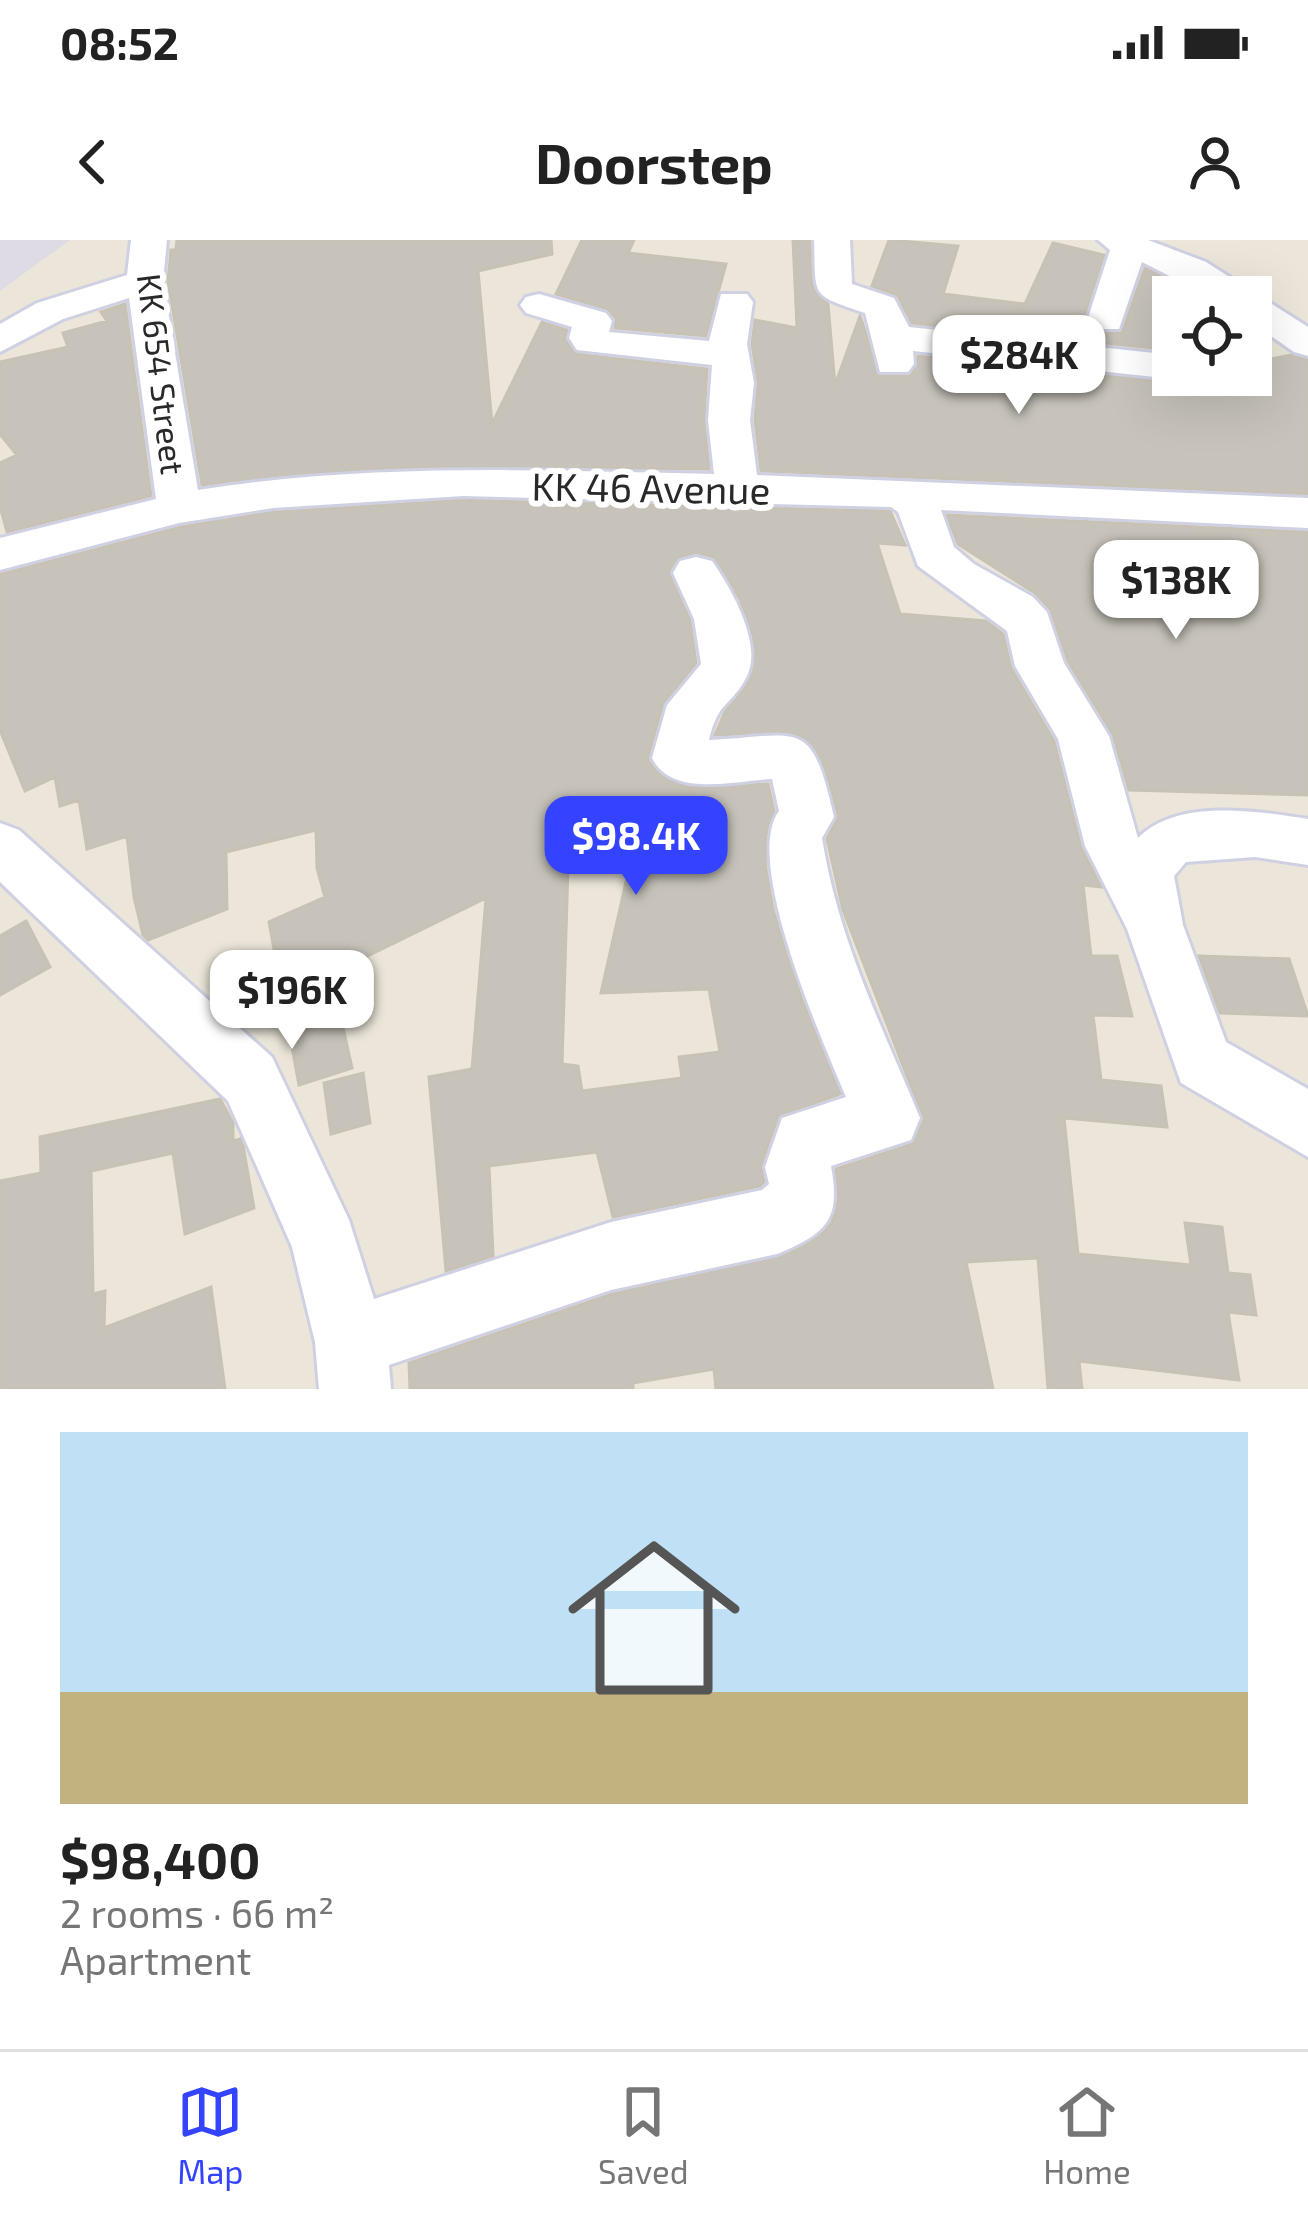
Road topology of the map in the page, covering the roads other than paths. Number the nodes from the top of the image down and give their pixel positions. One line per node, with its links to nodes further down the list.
1 (148, 240): 5 (street, KK 654 Street)
2 (832, 240): 14 (street)
3 (1123, 243): 4 (street); 9 (street)
4 (1202, 276)
5 (145, 281): 10 (street); 17 (street, KK 654 Street)
6 (734, 302): 13 (street)
7 (539, 305): 13 (street)
8 (1272, 320): 11 (street)
9 (1106, 321)
10 (0, 340)
11 (1308, 347): 12 (street)
12 (1272, 353)
13 (731, 355): 15 (street)
14 (1152, 366)
15 (737, 489): 16 (street, KK 46 Avenue); 17 (street, KK 46 Avenue)
16 (901, 493): 18 (street, KK 46 Avenue); 23 (street)
17 (179, 508): 19 (street, KK 46 Avenue)
18 (1308, 513)
19 (0, 554)
20 (696, 573): 25 (street)
21 (1308, 842): 23 (street)
22 (0, 847): 25 (street)
23 (1154, 926): 24 (street)
24 (1308, 1125)
25 (353, 1365)

